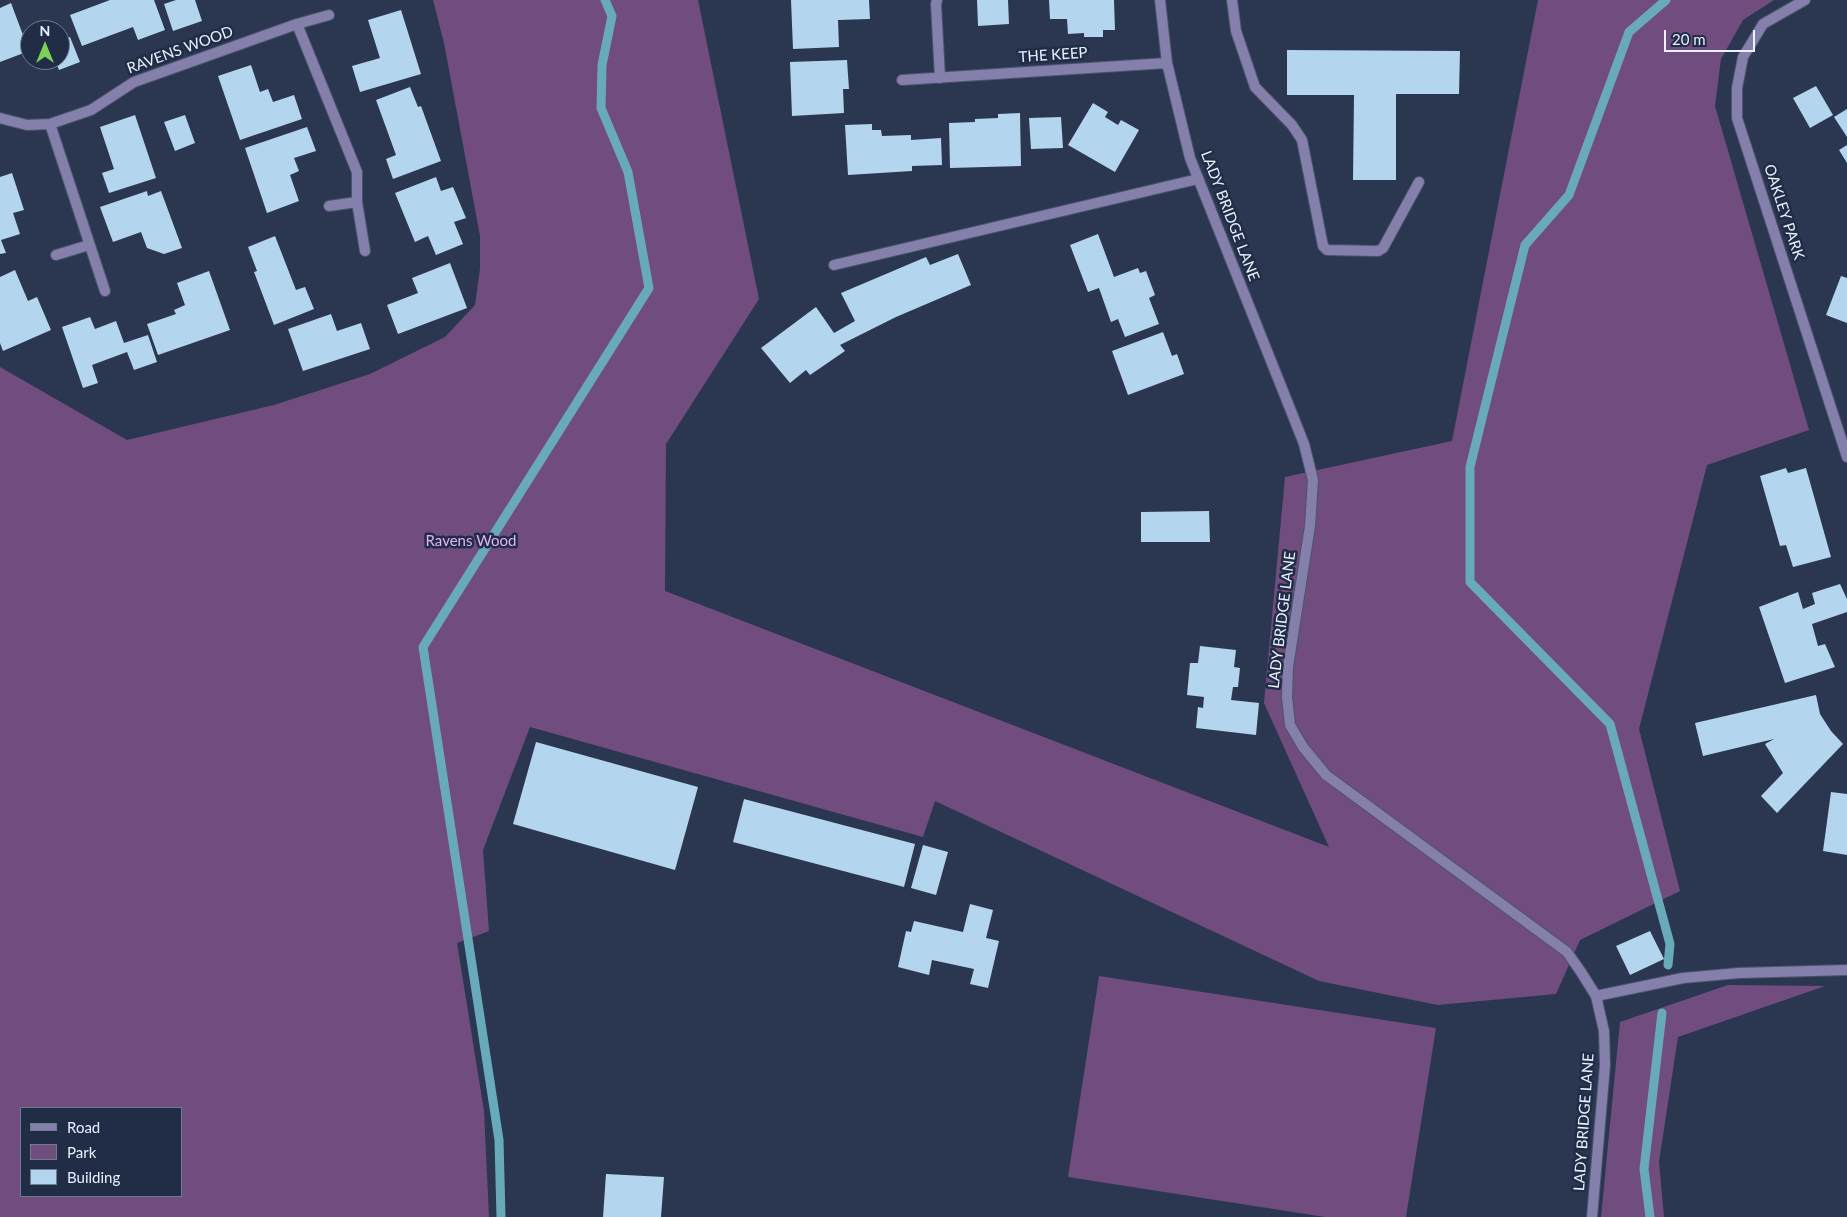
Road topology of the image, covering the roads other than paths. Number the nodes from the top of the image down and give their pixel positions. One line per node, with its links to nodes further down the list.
1 (937, 0): 8 (street)
2 (1160, 0): 7 (street, LADY BRIDGE LANE)
3 (1232, 0): 13 (street)
4 (1804, 0): 21 (street, OAKLEY PARK)
5 (329, 15): 6 (street, RAVENS WOOD)
6 (297, 24): 11 (street, RAVENS WOOD); 14 (street)
7 (1167, 63): 8 (street, THE KEEP); 12 (street, LADY BRIDGE LANE)
8 (940, 78): 9 (street, THE KEEP)
9 (902, 80)
10 (0, 118): 11 (street, RAVENS WOOD)
11 (50, 124): 16 (street)
12 (1198, 179): 19 (street); 23 (street, LADY BRIDGE LANE)
13 (1419, 182)
14 (357, 202): 15 (street); 17 (street)
15 (329, 206)
16 (90, 244): 18 (street); 20 (street)
17 (365, 251)
18 (56, 255)
19 (834, 265)
20 (105, 291)
21 (1847, 457)
22 (1847, 970): 23 (street)
23 (1596, 996): 24 (street, LADY BRIDGE LANE)
24 (1592, 1217)

